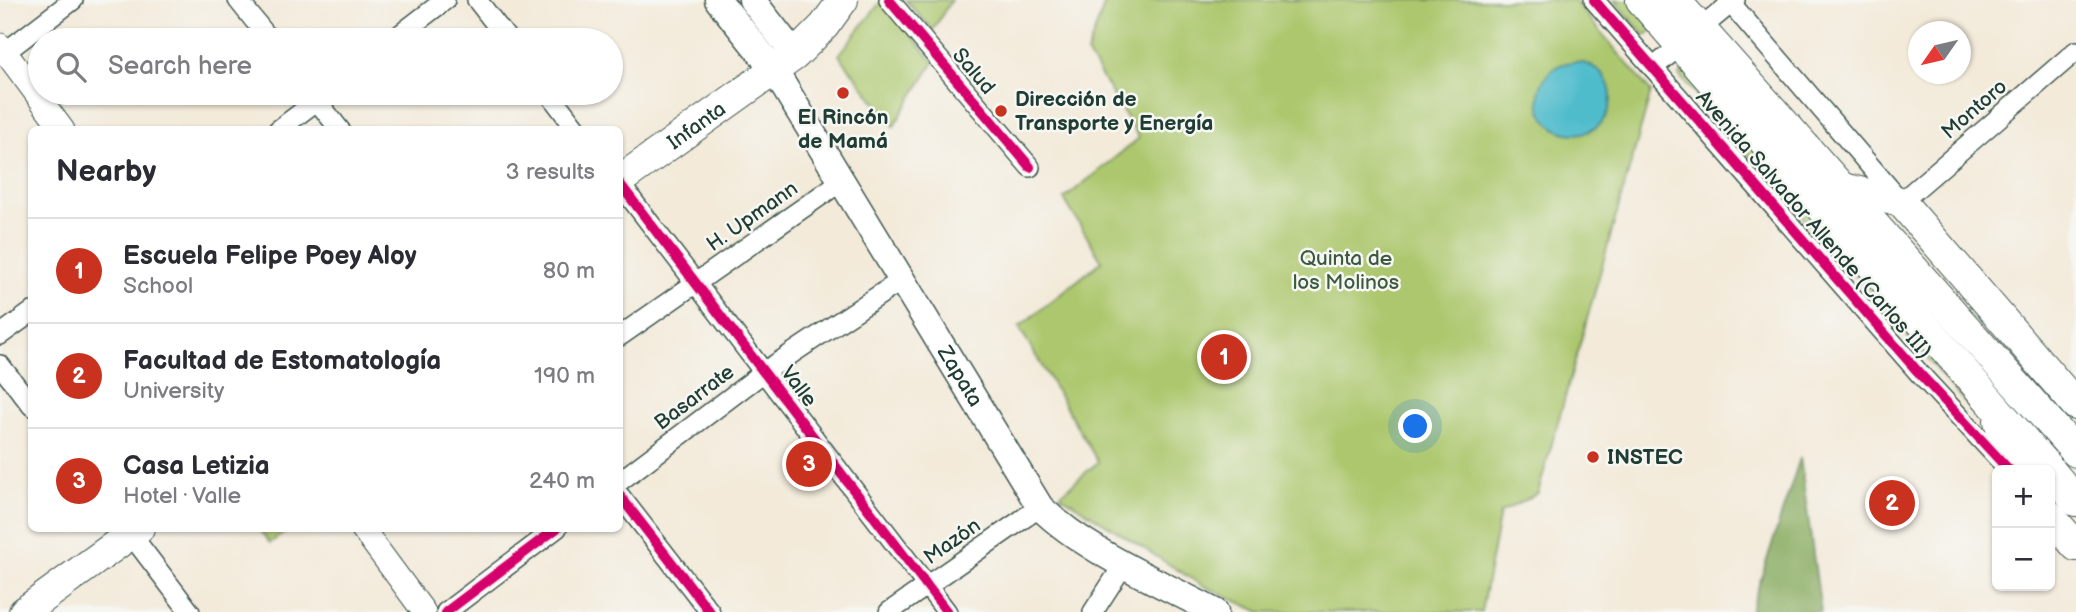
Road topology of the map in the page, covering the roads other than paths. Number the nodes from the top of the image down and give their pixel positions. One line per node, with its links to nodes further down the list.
1 (73, 0): 13 (street)
2 (238, 0): 14 (street)
3 (445, 0): 15 (street)
4 (477, 0): 16 (street)
5 (718, 0): 21 (main road)
6 (752, 0): 21 (main road)
7 (843, 0): 21 (main road, Infanta)
8 (889, 0): 32 (street, Salud)
9 (1594, 0): 22 (street, Avenida Salvador Allende (Carlos III))
10 (1641, 0): 18 (main road, Avenida Salvador Allende (Carlos III))
11 (1675, 0): 18 (main road, Avenida Salvador Allende (Carlos III))
12 (1731, 1): 18 (street); 37 (street)
13 (34, 28)
14 (260, 28)
15 (409, 28)
16 (499, 28)
17 (28, 32): 19 (street)
18 (1690, 37): 22 (street); 36 (main road, Avenida Salvador Allende (Carlos III)); 46 (main road, Avenida Salvador Allende (Carlos III))
19 (2, 51): 23 (street)
20 (2076, 51): 37 (street, Montoro)
21 (785, 62): 33 (main road, Infanta); 34 (main road, Zapata)
22 (1653, 68): 49 (street, Avenida Salvador Allende (Carlos III))
23 (28, 85)
24 (43, 105): 28 (street)
25 (307, 105): 29 (street)
26 (324, 105): 30 (street)
27 (558, 105): 31 (street)
28 (59, 126)
29 (283, 126)
30 (337, 126)
31 (575, 126)
32 (1030, 167)
33 (623, 180)
34 (843, 180): 38 (main road, Zapata); 39 (street, H. Upmann)
35 (623, 186): 39 (street, Valle)
36 (1843, 188): 37 (main road); 48 (main road, Avenida Salvador Allende (Carlos III))
37 (1901, 202): 47 (main road)
38 (902, 280): 44 (street, Basarrate); 56 (main road, Zapata)
39 (694, 285): 42 (street, H. Upmann); 44 (street, Valle)
40 (28, 315): 41 (street)
41 (0, 335)
42 (623, 335)
43 (0, 365): 45 (street)
44 (764, 372): 53 (street, Basarrate); 64 (street, Valle)
45 (28, 401)
46 (1991, 401): 50 (main road); 51 (main road, Avenida Salvador Allende (Carlos III))
47 (2076, 405)
48 (2076, 452)
49 (2004, 465)
50 (2014, 465)
51 (2046, 465)
52 (2055, 476): 55 (main road, Avenida Salvador Allende (Carlos III))
53 (623, 479)
54 (623, 500): 69 (street)
55 (2076, 501)
56 (1040, 507): 63 (main road, Zapata); 64 (street, Mazón)
57 (2055, 522): 62 (main road)
58 (131, 532): 65 (main road)
59 (133, 532): 66 (street)
60 (365, 532): 67 (street)
61 (552, 532): 68 (street)
62 (2076, 546)
63 (1124, 564): 72 (street); 73 (main road, Zapata)
64 (928, 586): 70 (street, Mazón); 71 (street, Valle)
65 (24, 612)
66 (190, 612)
67 (424, 612)
68 (446, 612)
69 (710, 612)
70 (889, 612)
71 (947, 612)
72 (1093, 612)
73 (1215, 612)

